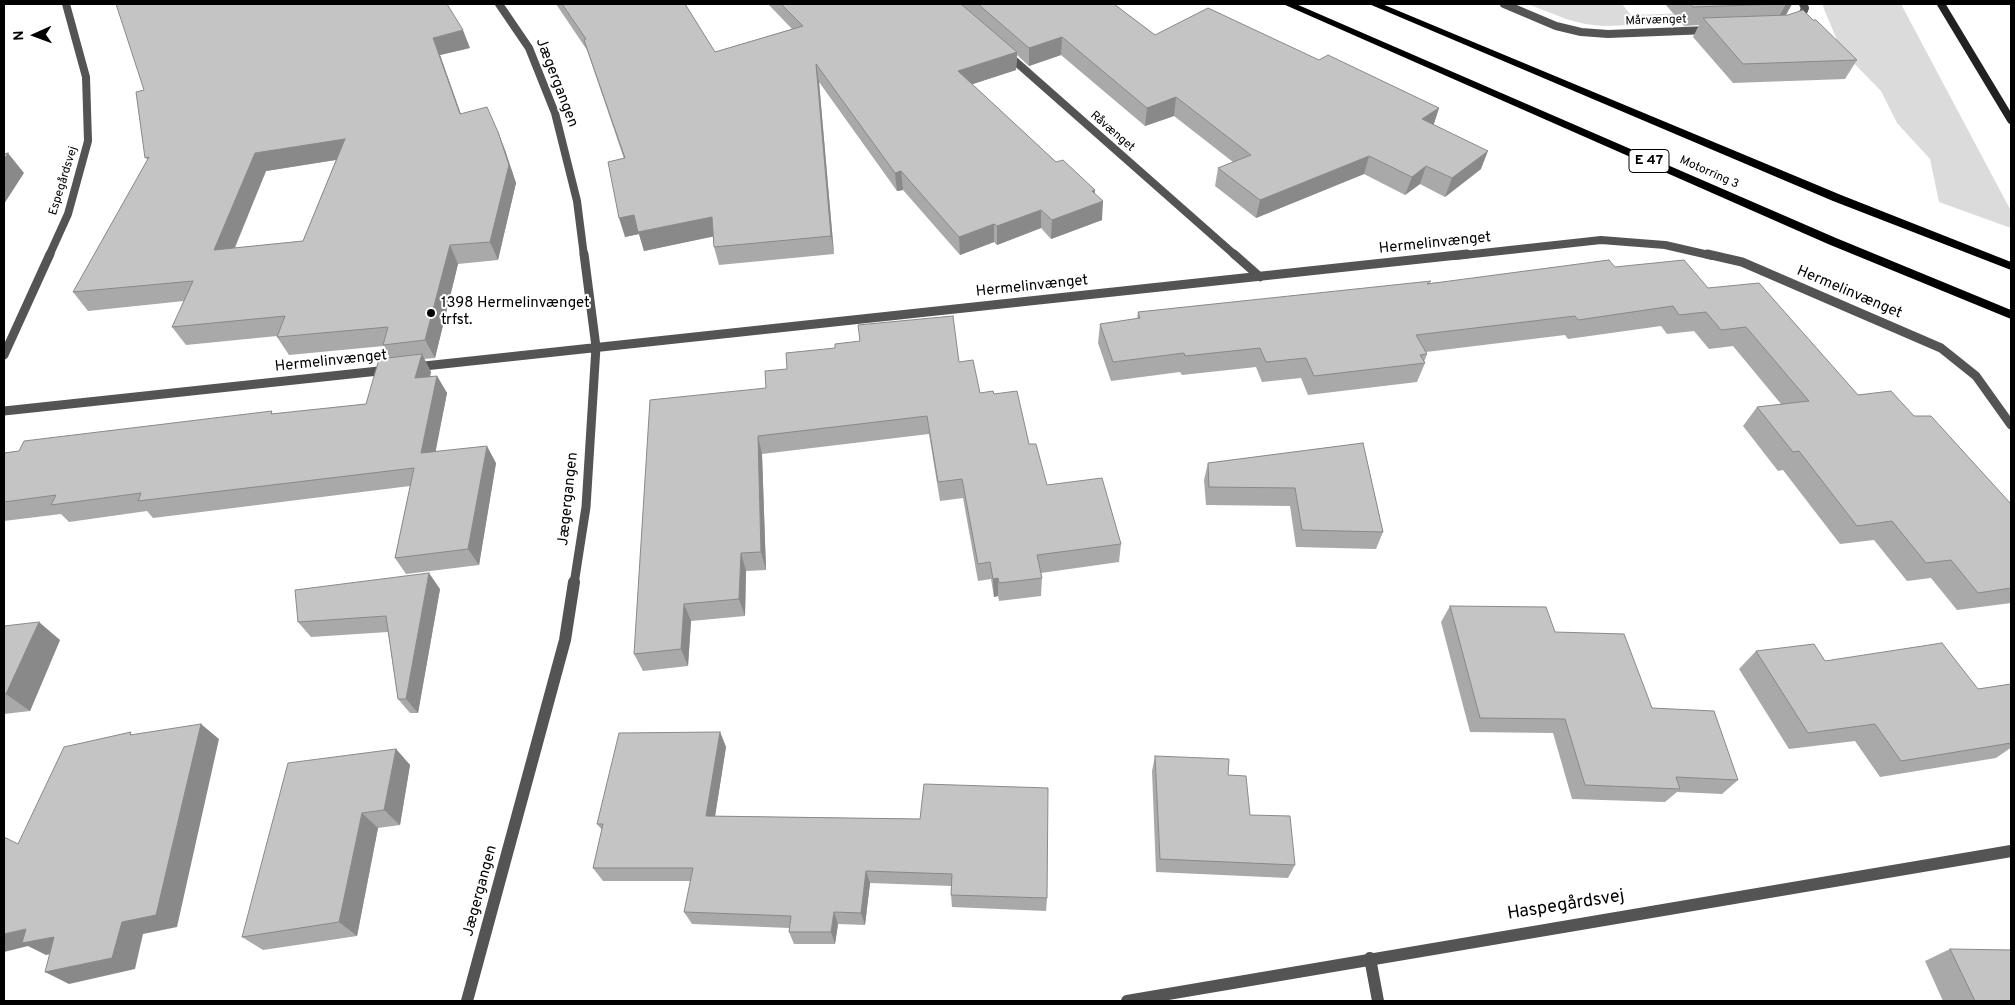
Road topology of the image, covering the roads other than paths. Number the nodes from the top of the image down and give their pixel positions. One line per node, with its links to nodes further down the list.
1 (66, 4): 16 (street, Espegårdsvej)
2 (499, 4): 15 (street, Jægergangen)
3 (1288, 4): 14 (highway, Motorring 3 / E 47)
4 (1374, 4): 12 (highway, Motorring 3 / E 47)
5 (1504, 4): 9 (street, Mårvænget)
6 (1941, 4): 11 (street)
7 (1804, 6): 8 (street)
8 (1792, 23)
9 (1720, 30)
10 (1002, 49): 13 (street, Råvænget)
11 (2011, 120)
12 (2011, 266)
13 (1260, 277): 15 (street, Hermelinvænget); 20 (street, Hermelinvænget)
14 (2011, 315)
15 (596, 348): 17 (street, Hermelinvænget); 23 (street, Jægergangen)
16 (4, 355)
17 (408, 368)
18 (398, 369): 19 (street, Hermelinvænget)
19 (4, 411)
20 (2011, 425)
21 (2011, 851): 22 (street, Haspegårdsvej)
22 (1370, 958): 24 (street, Haspegårdsvej); 25 (street)
23 (467, 1001)
24 (1127, 1001)
25 (1378, 1001)

